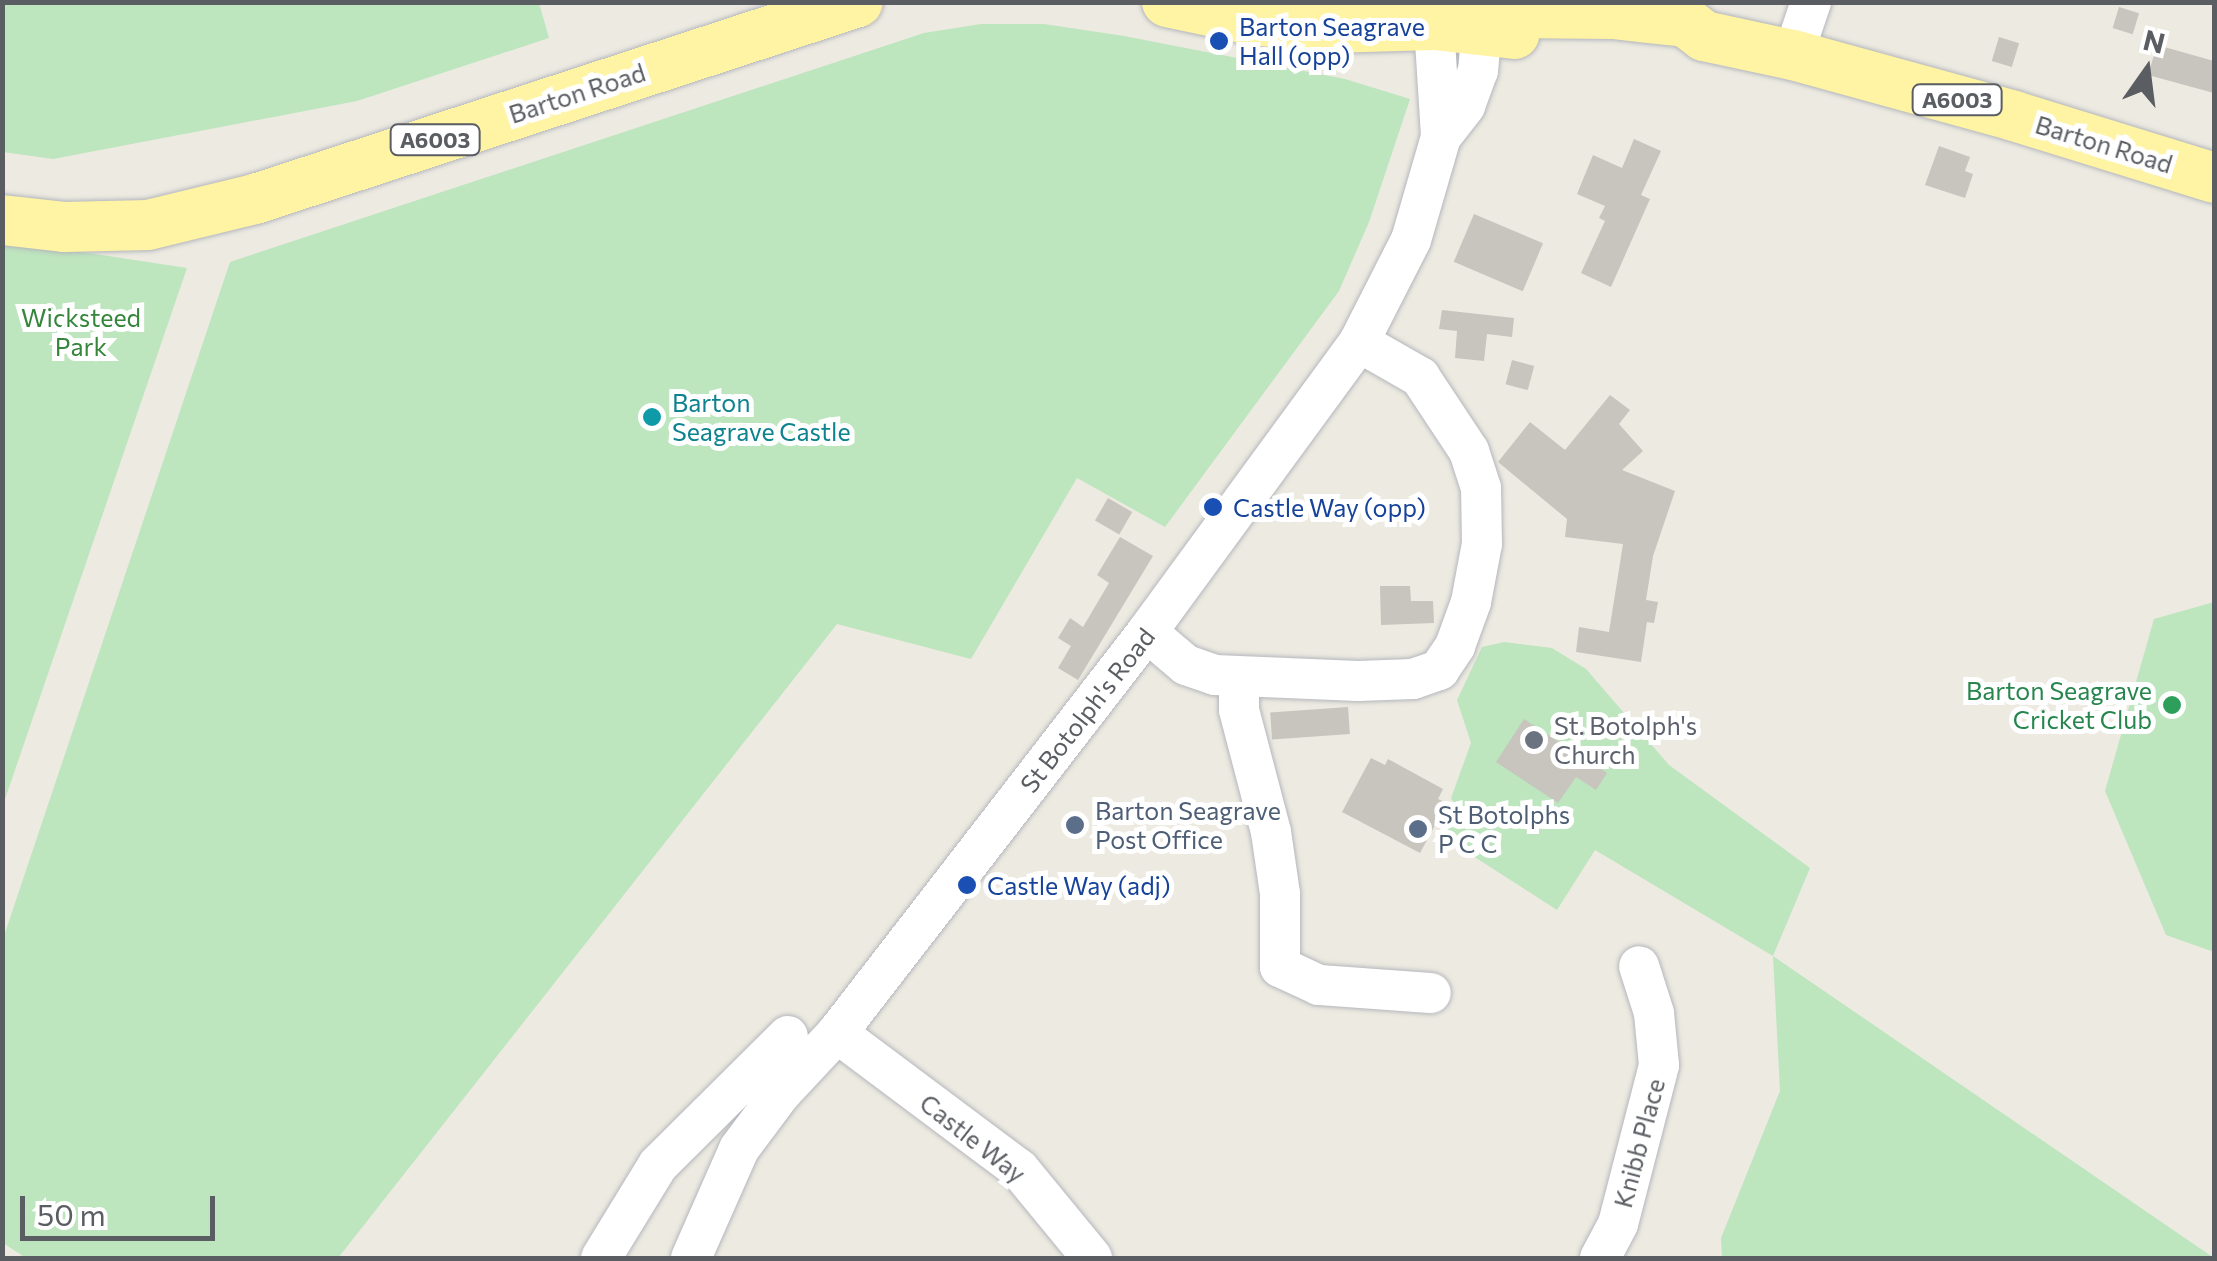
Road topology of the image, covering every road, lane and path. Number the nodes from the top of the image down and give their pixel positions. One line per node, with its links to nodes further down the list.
1 (858, 2): 7 (main road, Barton Road / A6003)
2 (1167, 2): 4 (main road, Barton Road / A6003)
3 (1811, 2): 5 (street)
4 (1458, 26): 5 (main road, Barton Road / A6003); 8 (street, St Botolph's Road)
5 (1793, 55): 6 (main road, Barton Road / A6003)
6 (2214, 178)
7 (2, 220)
8 (1359, 342): 9 (street, St Botolph's Road); 10 (street)
9 (1147, 632): 10 (street); 13 (street, St Botolph's Road)
10 (1238, 678): 12 (street)
11 (1639, 966): 20 (street, Knibb Place)
12 (1430, 993)
13 (837, 1033): 16 (street, St Botolph's Road); 19 (street, Castle Way)
14 (788, 1036): 15 (street)
15 (699, 1122): 16 (street); 17 (street)
16 (739, 1149): 18 (street, St Botolph's Road)
17 (601, 1258)
18 (691, 1258)
19 (1091, 1258)
20 (1600, 1258)

